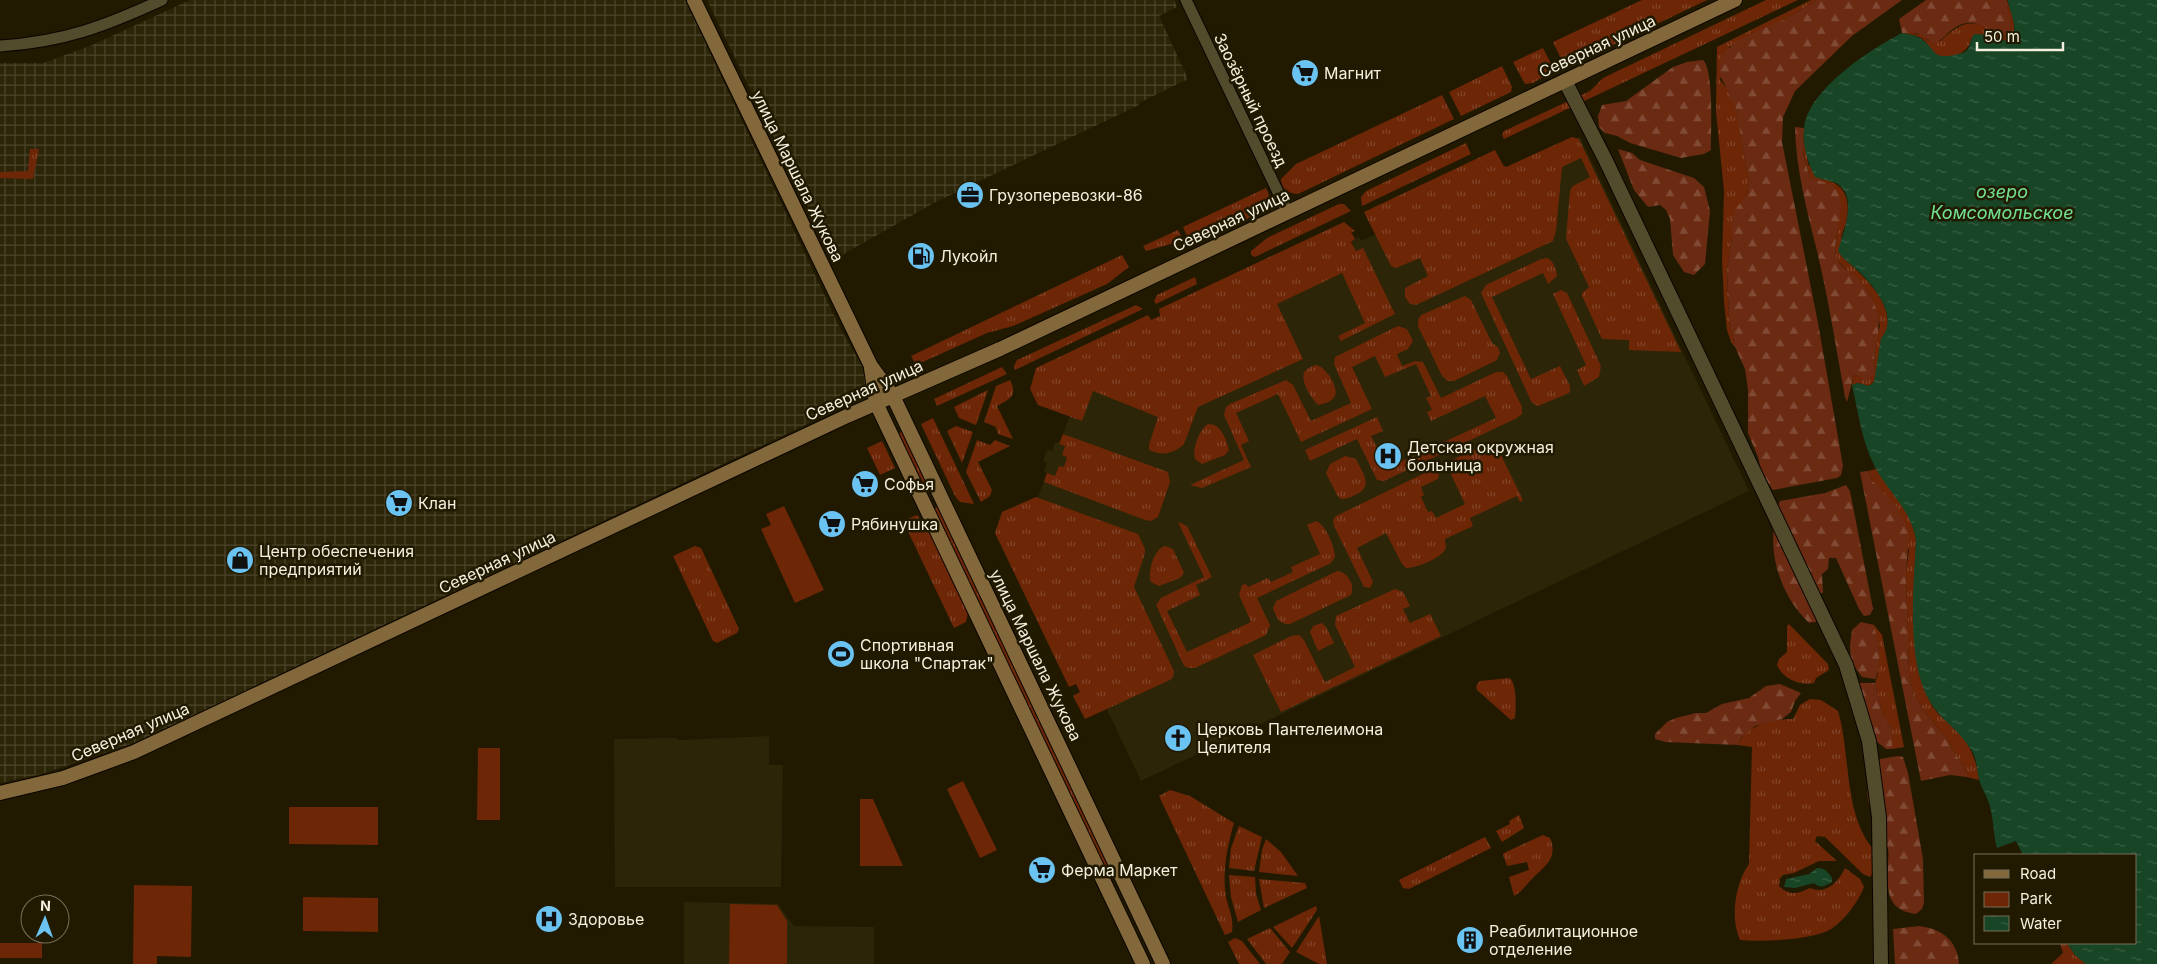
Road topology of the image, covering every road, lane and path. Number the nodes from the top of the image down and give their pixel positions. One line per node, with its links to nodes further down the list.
1 (162, 0): 5 (street)
2 (694, 0): 8 (main road, улица Маршала Жукова)
3 (1186, 0): 7 (street, Заозёрный проезд)
4 (1735, 0): 6 (main road, Северная улица)
5 (0, 46)
6 (1565, 81): 7 (main road, Северная улица); 16 (street)
7 (1288, 213): 9 (main road, Северная улица)
8 (871, 366): 9 (main road, улица Маршала Жукова); 10 (main road, улица Маршала Жукова)
9 (893, 396): 10 (main road, Северная улица); 11 (main road, улица Маршала Жукова)
10 (876, 403): 12 (main road, улица Маршала Жукова); 13 (main road, Северная улица)
11 (936, 488): 12 (main road); 15 (main road, улица Маршала Жукова)
12 (920, 496): 14 (main road, улица Маршала Жукова)
13 (0, 793)
14 (1143, 964)
15 (1163, 964)
16 (1881, 964)

